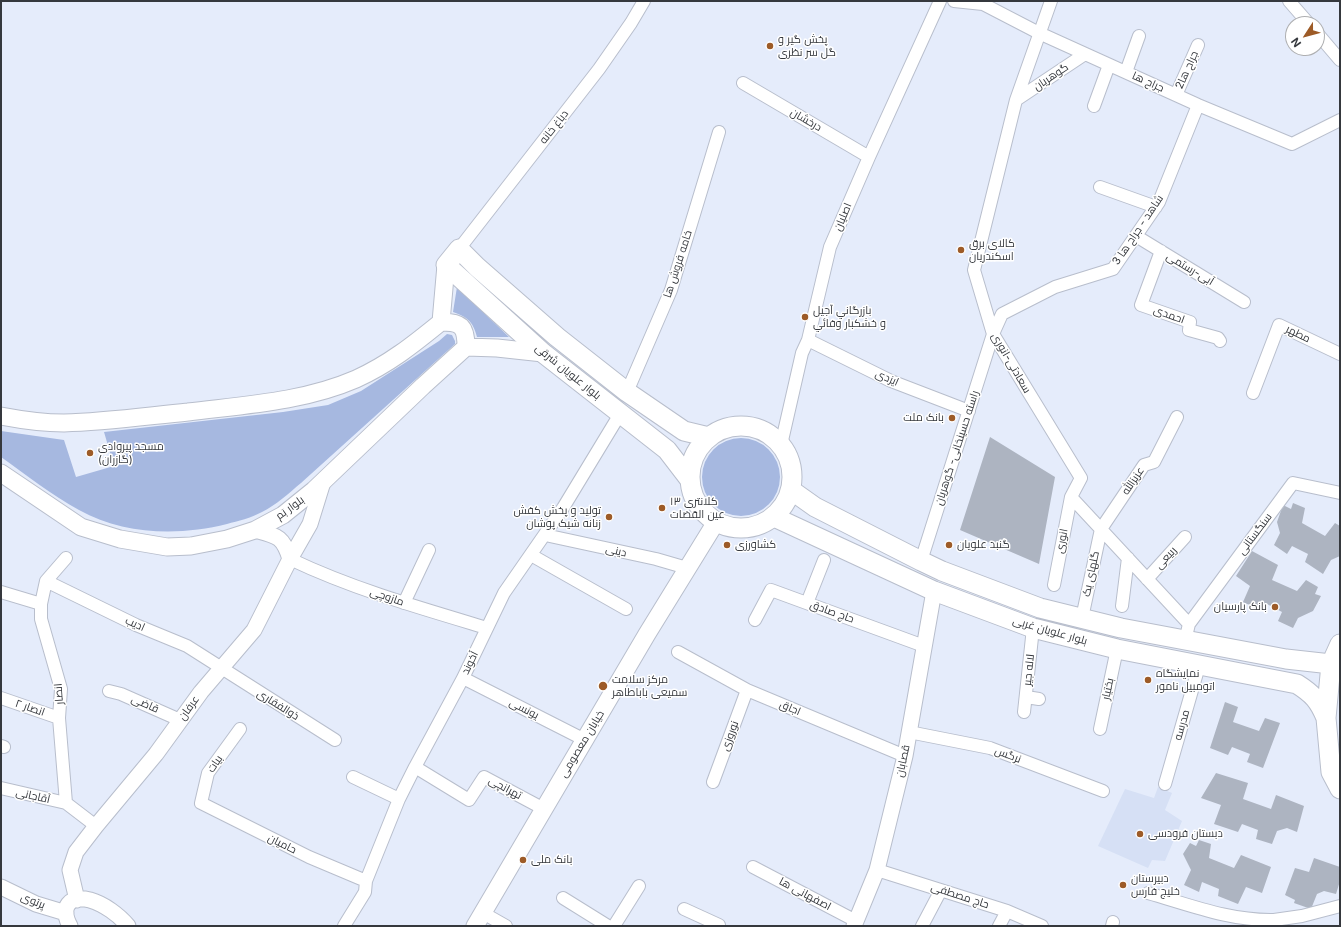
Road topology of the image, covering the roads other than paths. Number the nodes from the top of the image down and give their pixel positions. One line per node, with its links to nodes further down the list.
1 (644, 1): 26 (street, دباغ خانه)
2 (940, 1): 22 (street, اصلیان)
3 (954, 1): 7 (street, جراح ها)
4 (1051, 1): 7 (street, سعادتی-انوری)
5 (1289, 1): 6 (street)
6 (1302, 16)
7 (1039, 33): 11 (street, جراح ها); 17 (street, سعادتی-انوری)
8 (1139, 36): 14 (street)
9 (1325, 42): 12 (street)
10 (1198, 45): 16 (street, جراح ها2)
11 (1085, 54): 13 (street, جراح ها); 17 (street, گوهریان)
12 (1340, 60)
13 (1109, 65): 14 (street, جراح ها); 19 (street)
14 (1126, 72): 16 (street, جراح ها)
15 (743, 83): 22 (street, درخشان)
16 (1176, 95): 18 (street, جراح ها)
17 (1016, 100): 31 (street, سعادتی-انوری)
18 (1198, 105): 20 (street, جراح ها); 24 (street, شاهد - جراح ها 3)
19 (1094, 106)
20 (1340, 120)
21 (719, 132): 37 (street, خامه فروش ها)
22 (869, 157): 32 (street, اصلیان)
23 (1100, 187): 24 (street)
24 (1156, 207): 25 (street, شاهد - جراح ها 3)
25 (1136, 236): 27 (street, آبی-رستمی); 31 (street, شاهد - جراح ها 3)
26 (459, 249): 28 (main road); 37 (main road, بلوار علویان شرقی)
27 (1161, 251): 29 (street, آبی-رستمی); 33 (street, احمدی)
28 (446, 265): 30 (main road); 35 (main road, بلوار علویان شرقی)
29 (1244, 302)
30 (441, 322): 34 (main road); 41 (main road)
31 (993, 334): 39 (street, راسته حسینخانی- گوهریان); 50 (street, سعادتی-انوری)
32 (808, 340): 39 (street, ایزدی); 44 (street, اصلیان)
33 (1220, 341)
34 (466, 347): 35 (main road); 47 (main road, بلوار بَم)
35 (543, 353): 40 (main road, بلوار علویان شرقی)
36 (1340, 354): 38 (street, مطهر)
37 (627, 392): 43 (main road, بلوار علویان شرقی)
38 (1253, 393)
39 (969, 411): 63 (street, راسته حسینخانی- گوهریان)
40 (620, 414): 46 (main road, بلوار علویان شرقی); 55 (street, آخوند)
41 (1, 416)
42 (1176, 417): 53 (street, عزیزالله)
43 (709, 437): 44 (main road); 46 (main road)
44 (781, 445): 48 (main road)
45 (1, 473): 54 (main road, بلوار بَم)
46 (690, 480): 52 (main road)
47 (323, 482): 54 (main road, بلوار بَم); 61 (street, عرفان)
48 (791, 490): 51 (main road); 63 (main road, بلوار علویان غربی)
49 (1340, 493): 80 (street, سنگستانی)
50 (1071, 497): 53 (street); 67 (street, انوری)
51 (774, 517): 52 (main road); 68 (main road, بلوار علویان غربی)
52 (716, 522): 64 (main road, خیابان معصومی)
53 (1101, 529): 60 (street); 76 (street, گلهای یک)
54 (255, 530): 61 (street)
55 (545, 535): 58 (street, آخوند); 64 (street, دینی)
56 (1185, 537): 65 (street, ربیعی)
57 (429, 550): 70 (street)
58 (531, 555): 75 (street); 79 (street, آخوند)
59 (66, 558): 66 (street, انصار)
60 (1128, 558): 65 (street); 74 (street)
61 (290, 559): 70 (street, مازوچی); 87 (street, عرفان)
62 (824, 560): 71 (street)
63 (921, 561): 73 (main road, بلوار علویان غربی)
64 (687, 568): 102 (main road, خیابان معصومی)
65 (1147, 579): 80 (street)
66 (46, 581): 72 (street, انصار); 87 (street, ادیب)
67 (1054, 585)
68 (934, 591): 78 (main road, بلوار علویان غربی); 82 (street, قصابان)
69 (1, 592): 72 (street)
70 (404, 603): 79 (street, مازوچی)
71 (807, 603): 77 (street, حاج صادق); 82 (street, حاج صادق)
72 (40, 604): 95 (street, انصار)
73 (1032, 605): 76 (main road, بلوار علویان غربی); 78 (main road)
74 (1122, 606)
75 (626, 609)
76 (1082, 618): 80 (main road, بلوار علویان غربی)
77 (755, 620)
78 (1030, 627): 83 (main road, بلوار علویان غربی); 91 (street, لاله جیر)
79 (487, 628): 88 (street, آخوند)
80 (1187, 632): 85 (main road, بلوار علویان غربی)
81 (1340, 644): 85 (main road)
82 (924, 646): 100 (street, قصابان)
83 (1116, 649): 86 (main road, بلوار علویان غربی); 99 (street, بختیار)
84 (678, 652): 89 (street, اجاق)
85 (1331, 664): 96 (main road)
86 (1199, 666): 96 (main road, بلوار علویان غربی); 107 (street, مدرسه)
87 (221, 669): 97 (street, عرفان); 101 (street, ذوالفقاری)
88 (463, 678): 102 (street, یونسی); 104 (street, آخوند)
89 (747, 690): 103 (street, اجاق); 106 (street, نوروزی)
90 (109, 691): 97 (street, قاضی)
91 (1026, 697): 93 (street); 94 (street, لاله جیر)
92 (1, 698): 95 (street, انصار ۲)
93 (1039, 699)
94 (1024, 712)
95 (60, 718): 112 (street, انصار)
96 (1326, 718): 109 (main road)
97 (180, 720): 115 (street, عرفان)
98 (240, 729): 113 (street, بیات)
99 (1100, 729)
100 (909, 732): 103 (street, قصابان); 110 (street, نرگس)
101 (334, 740)
102 (585, 740): 114 (main road, خیابان معصومی)
103 (905, 756): 117 (street, قصابان)
104 (415, 767): 111 (street, آخوند); 114 (street, تهرانچی)
105 (353, 776): 111 (street)
106 (713, 782)
107 (1165, 784)
108 (1, 788): 112 (street, آقاجانی)
109 (1340, 789)
110 (1103, 791)
111 (399, 799): 118 (street, آخوند)
112 (66, 803): 115 (street)
113 (201, 803): 118 (street, حامیان)
114 (544, 809): 128 (main road, خیابان معصومی)
115 (96, 826): 124 (street, عرفان)
116 (754, 867): 132 (street, اصفهانی ها)
117 (877, 870): 121 (street, حاج مصطفی); 132 (street, قصابان)
118 (366, 881): 134 (street, آخوند)
119 (639, 886): 137 (street)
120 (1, 887): 129 (street, پرتوی)
121 (941, 890): 127 (street, حاج مصطفی); 139 (street)
122 (1148, 893): 130 (street)
123 (563, 898): 136 (street)
124 (77, 900): 129 (street, پرتوی); 133 (street)
125 (1340, 906): 131 (street)
126 (684, 909): 138 (street)
127 (1007, 911): 140 (street); 141 (street, حاج مصطفی)
128 (479, 919): 135 (street)
129 (69, 923)
130 (1251, 923): 131 (street)
131 (1274, 923)
132 (855, 924)
133 (128, 926)
134 (344, 926)
135 (506, 926)
136 (608, 926)
137 (614, 926)
138 (718, 926)
139 (922, 926)
140 (999, 926)
141 (1042, 926)

